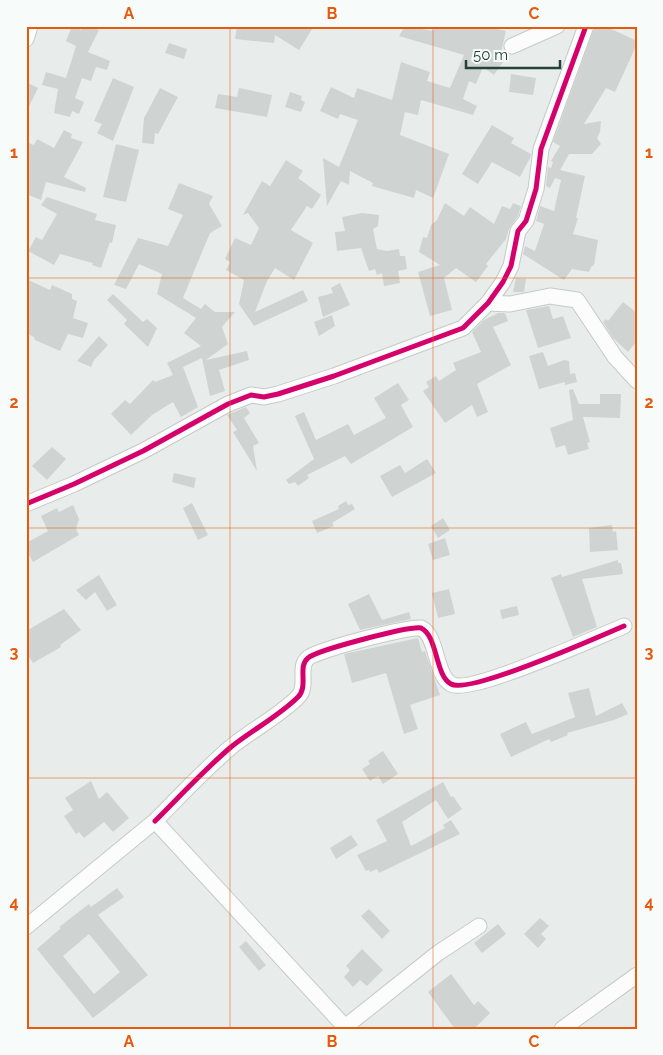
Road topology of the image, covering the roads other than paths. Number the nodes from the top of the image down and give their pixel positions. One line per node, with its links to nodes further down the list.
1 (30, 26): 4 (street)
2 (557, 26): 5 (street)
3 (586, 26): 6 (street)
4 (26, 39)
5 (512, 46)
6 (488, 303): 7 (street); 8 (street)
7 (637, 381)
8 (26, 504)
9 (624, 626): 10 (street)
10 (155, 821): 12 (street); 14 (street)
11 (479, 926): 14 (street)
12 (26, 927)
13 (637, 975): 15 (street)
14 (346, 1028)
15 (562, 1029)

